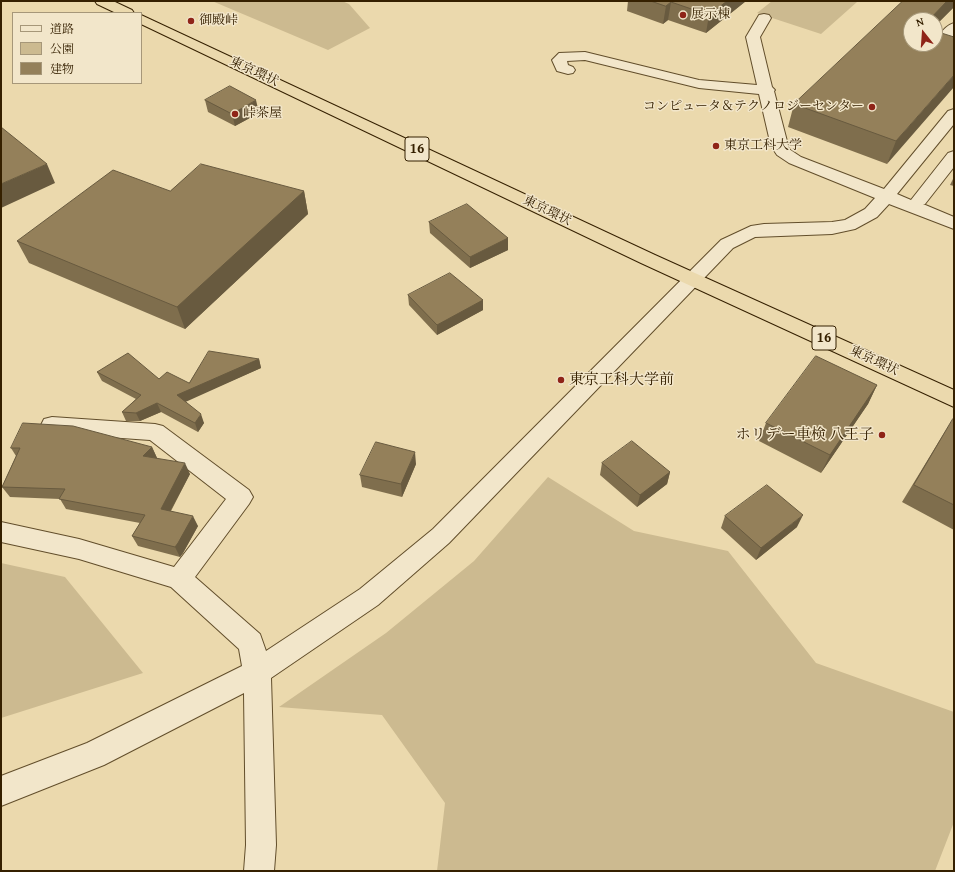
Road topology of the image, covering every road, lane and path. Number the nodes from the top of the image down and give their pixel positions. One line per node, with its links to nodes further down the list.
1 (102, 1): 2 (highway)
2 (125, 12)
3 (764, 18): 8 (street)
4 (142, 19): 14 (highway, 東京環状 / 16)
5 (954, 27): 6 (street)
6 (954, 41)
7 (547, 52): 8 (street)
8 (767, 90): 11 (street)
9 (954, 114): 11 (street)
10 (954, 156): 12 (street)
11 (887, 196): 13 (street); 14 (street)
12 (919, 200)
13 (954, 223)
14 (692, 280): 15 (highway, 東京環状 / 16); 19 (street)
15 (954, 399)
16 (52, 425): 18 (street)
17 (1, 532): 18 (street)
18 (179, 579): 19 (street)
19 (257, 672): 20 (street); 21 (street)
20 (1, 791)
21 (259, 871)

